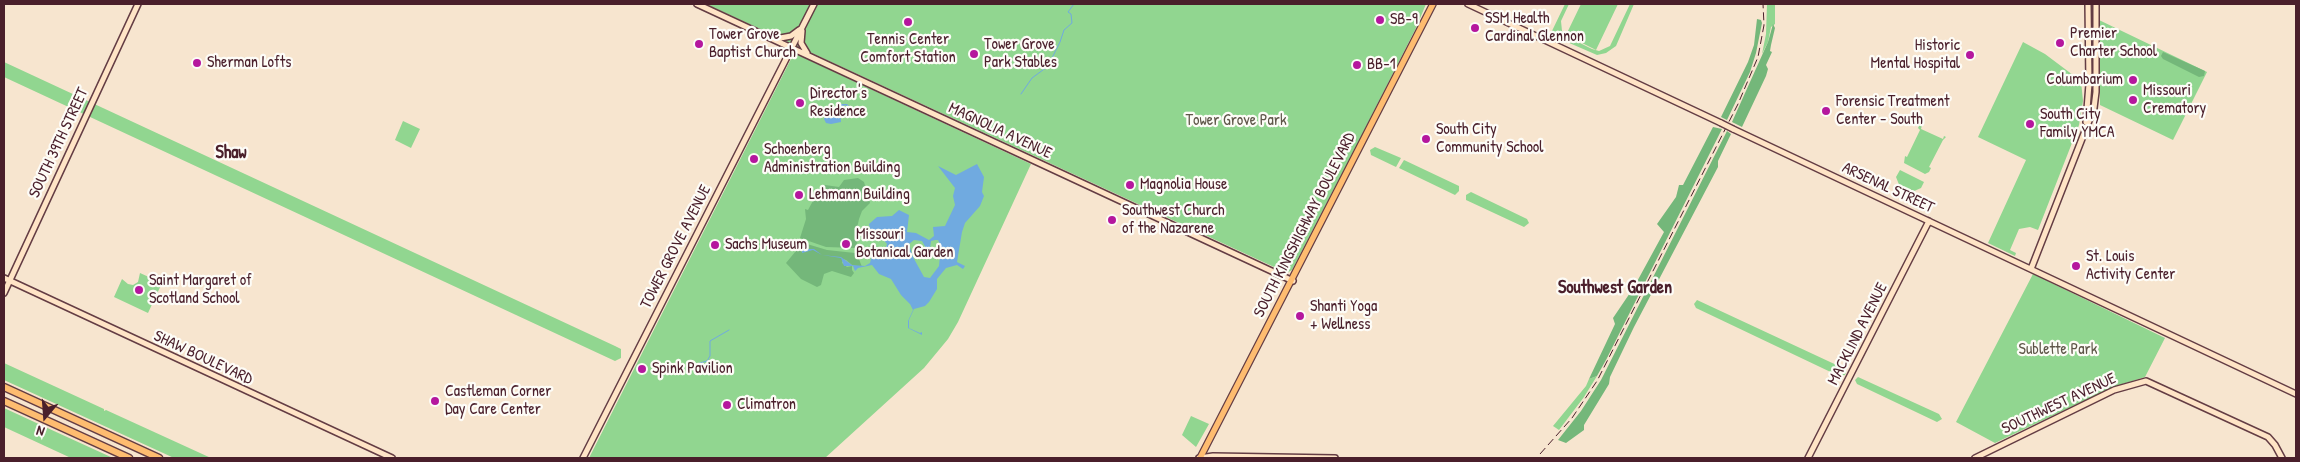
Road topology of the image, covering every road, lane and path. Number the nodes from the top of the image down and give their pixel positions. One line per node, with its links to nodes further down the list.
1 (138, 4): 17 (street, SOUTH 39TH STREET)
2 (697, 4): 11 (street, MAGNOLIA AVENUE)
3 (814, 4): 10 (street, TOWER GROVE AVENUE)
4 (1428, 4): 9 (main road)
5 (1433, 4): 9 (main road, SOUTH KINGSHIGHWAY BOULEVARD)
6 (1468, 4): 15 (street, ARSENAL STREET, bridge)
7 (2088, 4): 14 (street)
8 (2096, 4): 14 (street)
9 (1429, 14): 18 (main road, SOUTH KINGSHIGHWAY BOULEVARD)
10 (803, 26): 11 (street); 12 (street, TOWER GROVE AVENUE); 13 (street)
11 (773, 39): 12 (street, MAGNOLIA AVENUE)
12 (791, 48): 13 (street, MAGNOLIA AVENUE); 26 (street, TOWER GROVE AVENUE)
13 (809, 56): 18 (street, MAGNOLIA AVENUE)
14 (2085, 128): 16 (street)
15 (1929, 221): 16 (street, ARSENAL STREET); 29 (street, MACKLIND AVENUE)
16 (2031, 269): 21 (street, ARSENAL STREET)
17 (7, 279): 19 (street, SOUTH 39TH STREET); 25 (street, SHAW BOULEVARD)
18 (1293, 281): 27 (main road, SOUTH KINGSHIGHWAY BOULEVARD)
19 (4, 293)
20 (4, 387): 24 (highway)
21 (2296, 394)
22 (4, 400): 23 (highway)
23 (129, 458)
24 (159, 458)
25 (392, 458)
26 (583, 458)
27 (1200, 458): 28 (street)
28 (1336, 458)
29 (1808, 458)
30 (1975, 458): 31 (street, SOUTHWEST AVENUE)
31 (2282, 458)

